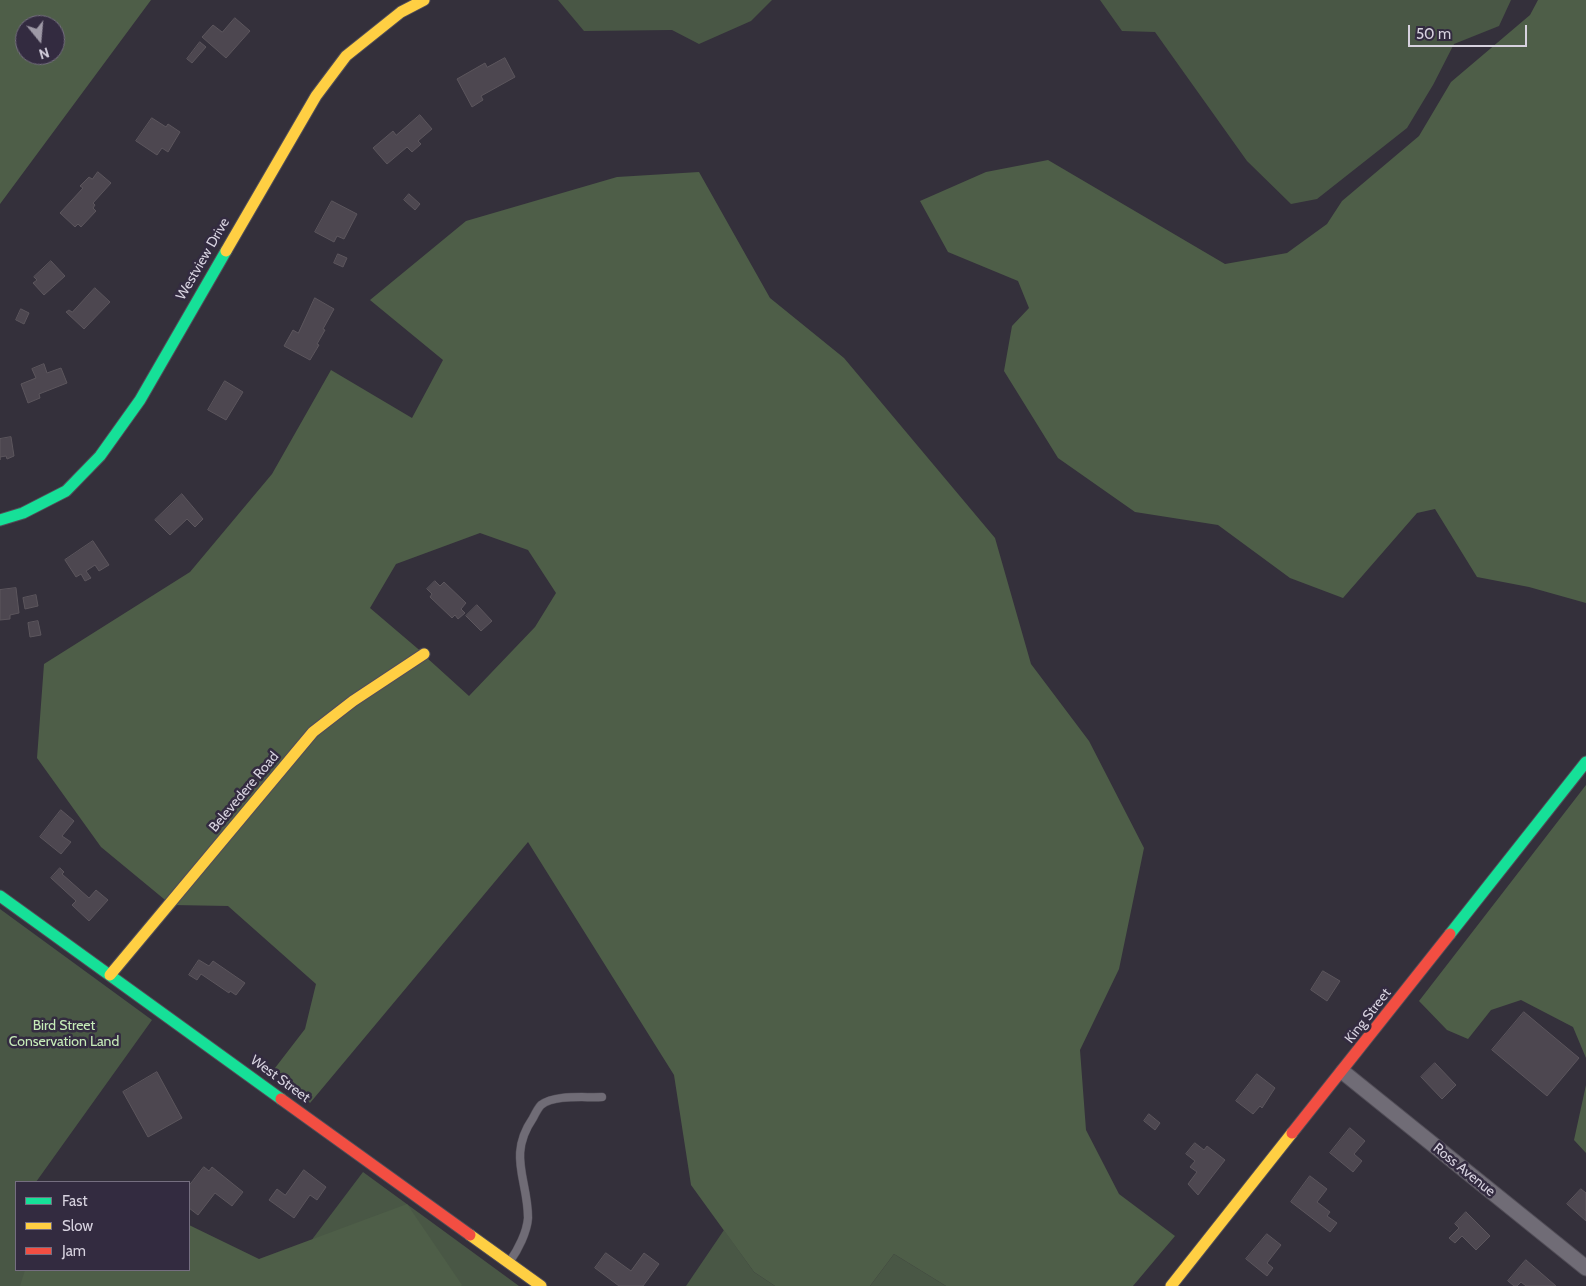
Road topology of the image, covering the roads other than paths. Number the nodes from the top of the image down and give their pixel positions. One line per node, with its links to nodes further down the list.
1 (424, 0): 2 (street, Westview Drive)
2 (0, 520)
3 (424, 654): 6 (street, Belevedere Road)
4 (1586, 762): 7 (street, King Street)
5 (0, 896): 6 (street, West Street)
6 (110, 975): 9 (street, West Street)
7 (1343, 1072): 10 (street, Ross Avenue); 12 (street, King Street)
8 (602, 1097): 9 (lane)
9 (509, 1262): 11 (street, West Street)
10 (1586, 1268)
11 (541, 1286)
12 (1171, 1286)

